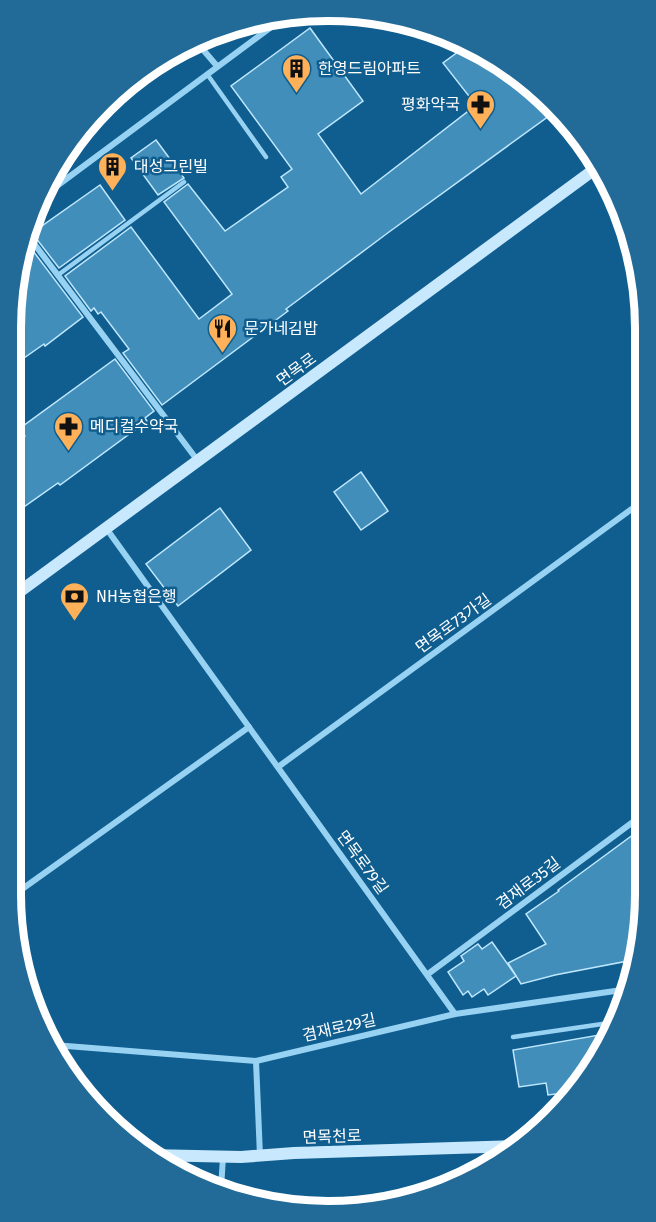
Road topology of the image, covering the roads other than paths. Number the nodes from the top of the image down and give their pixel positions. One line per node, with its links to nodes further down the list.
1 (272, 26): 3 (street)
2 (202, 48): 3 (street)
3 (217, 66): 4 (street)
4 (207, 74): 5 (lane); 8 (street)
5 (266, 157)
6 (592, 171): 11 (main road, 면목로)
7 (184, 182): 10 (lane)
8 (56, 187)
9 (33, 242): 10 (street)
10 (58, 275): 11 (street)
11 (199, 461): 13 (main road, 면목로)
12 (635, 507): 16 (street, 면목로73가길)
13 (106, 528): 14 (main road, 면목로); 15 (street, 면목로79길)
14 (21, 591)
15 (249, 727): 16 (street, 면목로79길); 18 (street)
16 (278, 767): 19 (street, 면목로79길)
17 (635, 820): 19 (street, 겸재로35길)
18 (21, 890)
19 (428, 974): 21 (street, 면목로79길)
20 (620, 990): 21 (street, 겸재로29길)
21 (455, 1014): 25 (street, 겸재로29길)
22 (606, 1023): 23 (lane)
23 (513, 1037)
24 (61, 1046): 25 (street, 겸재로29길)
25 (256, 1061): 28 (street)
26 (503, 1147): 28 (main road, 면목천로)
27 (167, 1156): 29 (main road, 면목천로)
28 (261, 1156): 29 (main road, 면목천로)
29 (223, 1157): 30 (street)
30 (221, 1182)

